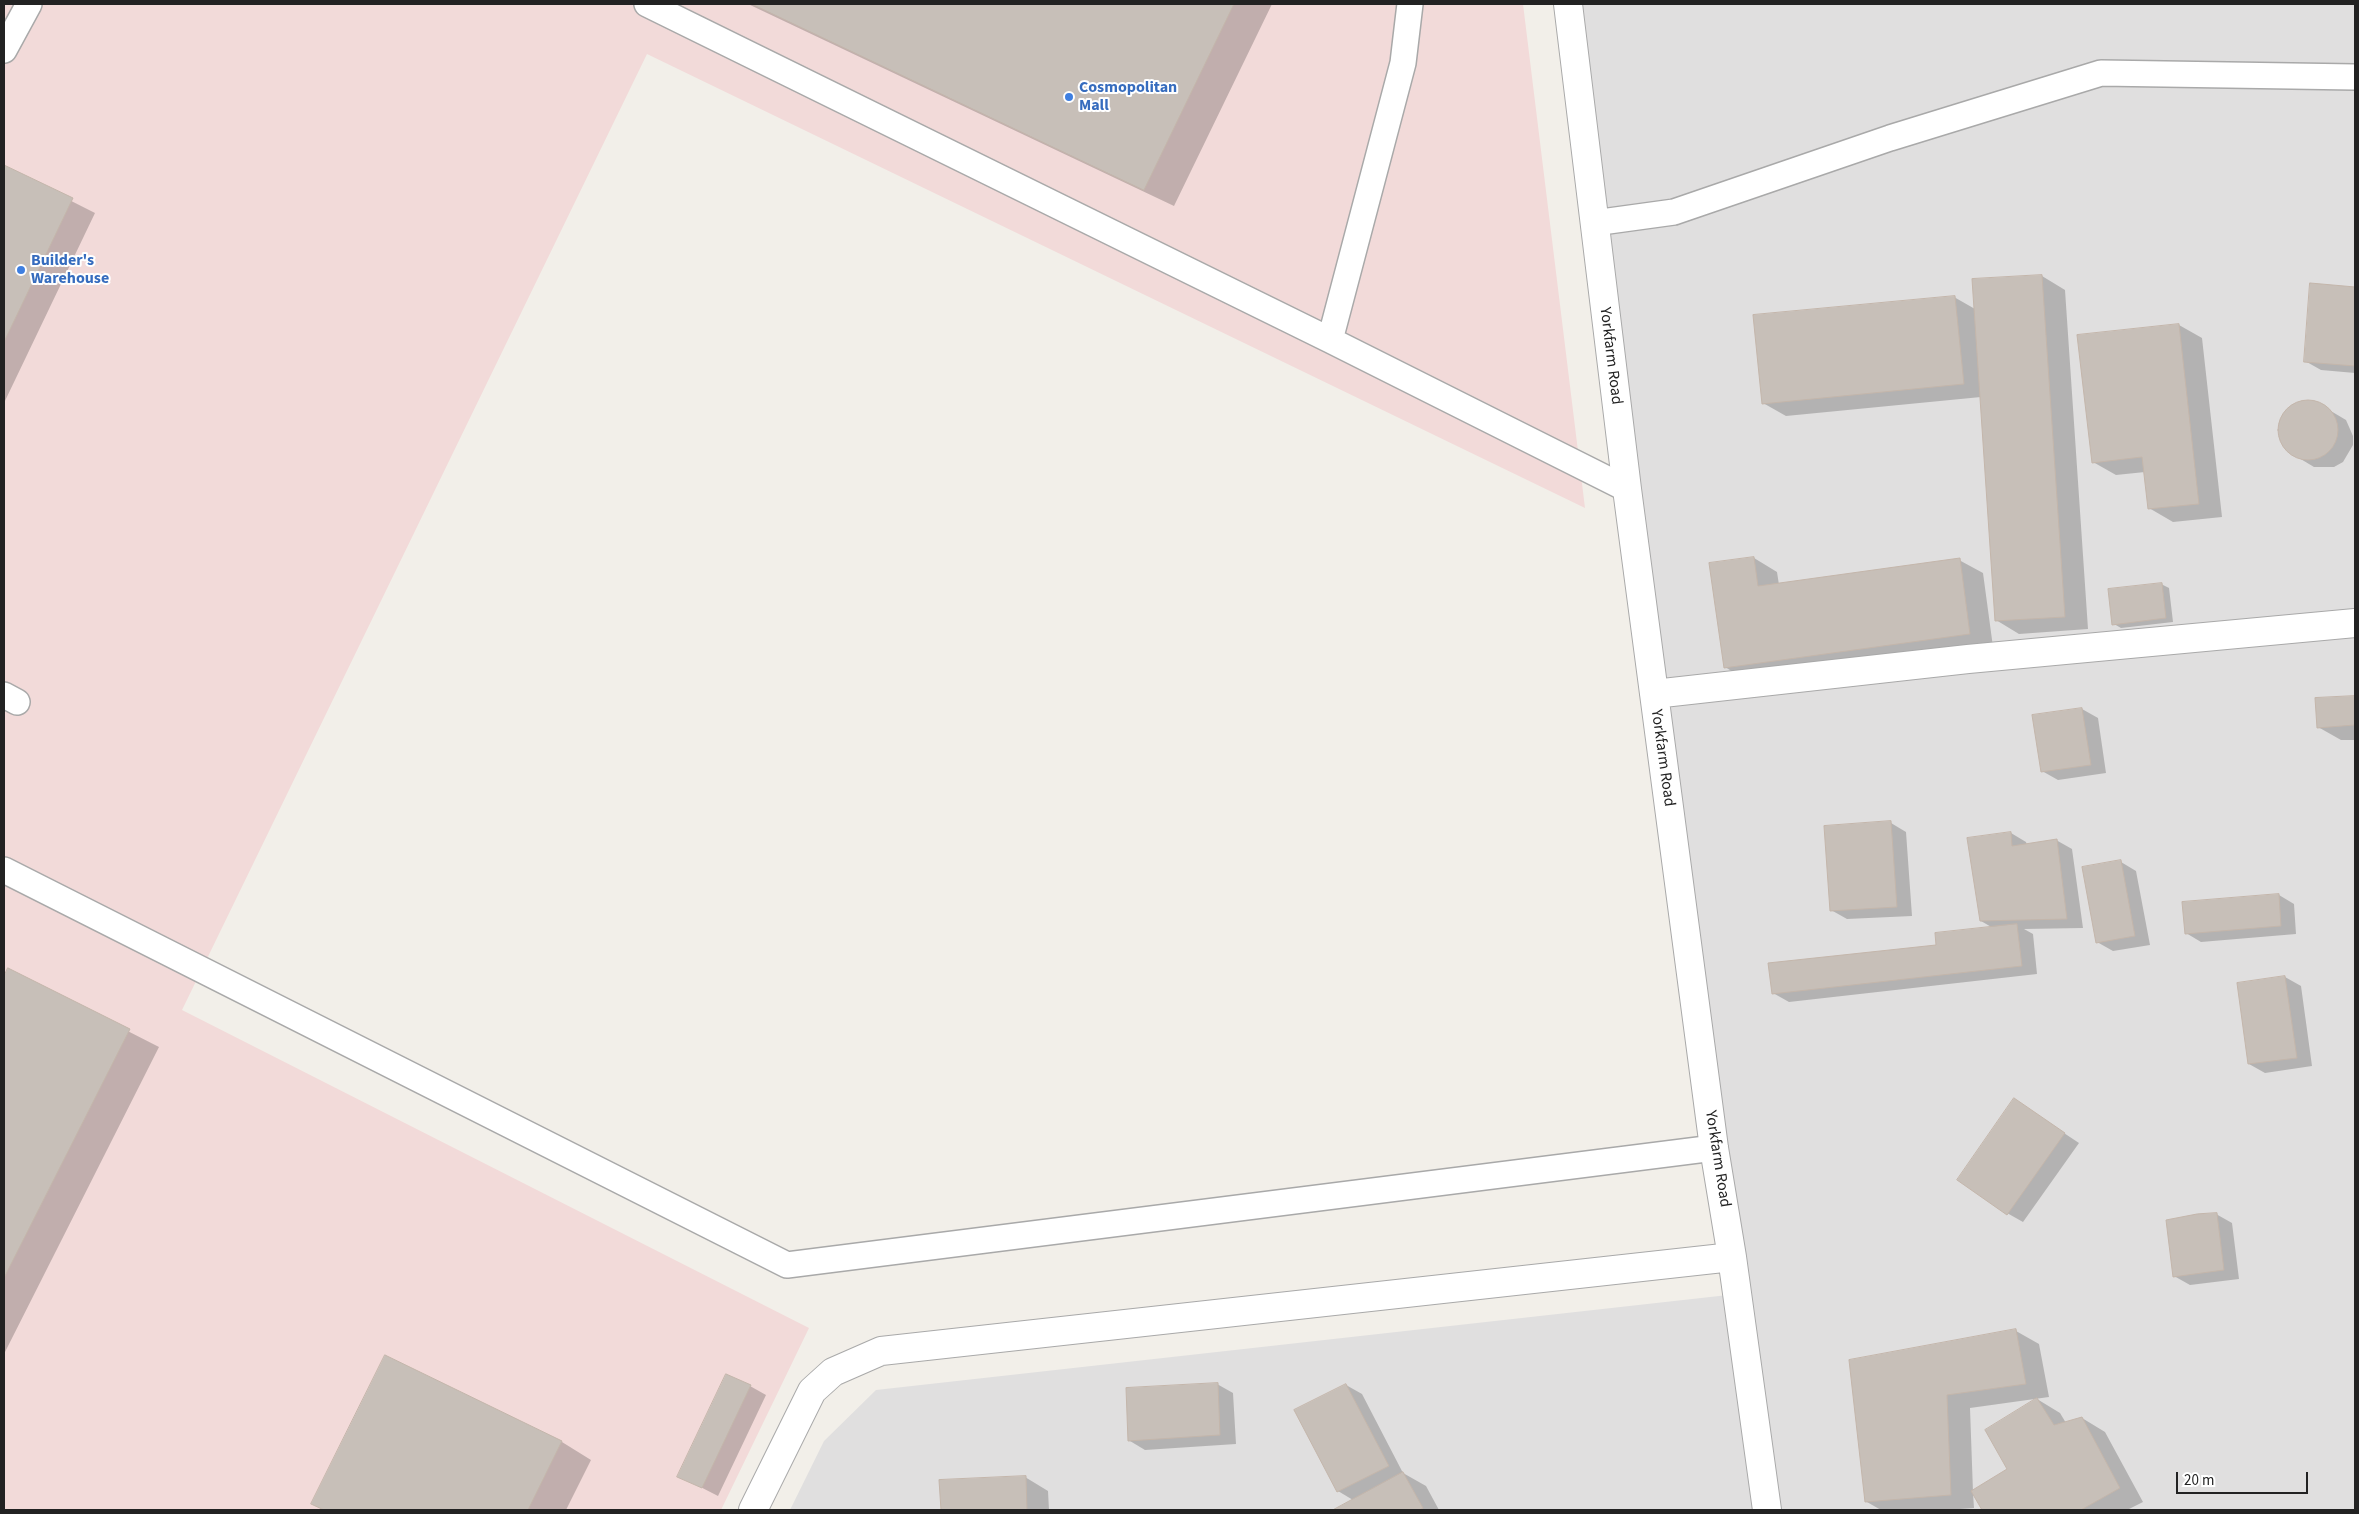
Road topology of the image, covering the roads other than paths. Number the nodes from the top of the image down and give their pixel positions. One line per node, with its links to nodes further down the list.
1 (29, 4): 5 (lane)
2 (647, 4): 8 (lane)
3 (1410, 4): 8 (lane)
4 (1568, 4): 7 (street, Yorkfarm Road)
5 (4, 50)
6 (2355, 78): 7 (lane)
7 (1594, 224): 9 (street, Yorkfarm Road)
8 (1330, 340): 9 (lane)
9 (1627, 488): 11 (street, Yorkfarm Road)
10 (2355, 623): 11 (street)
11 (1654, 694): 13 (street, Yorkfarm Road)
12 (4, 870): 13 (lane)
13 (1714, 1148): 14 (street, Yorkfarm Road)
14 (1732, 1257): 15 (street); 16 (street, Yorkfarm Road)
15 (753, 1510)
16 (1767, 1510)

